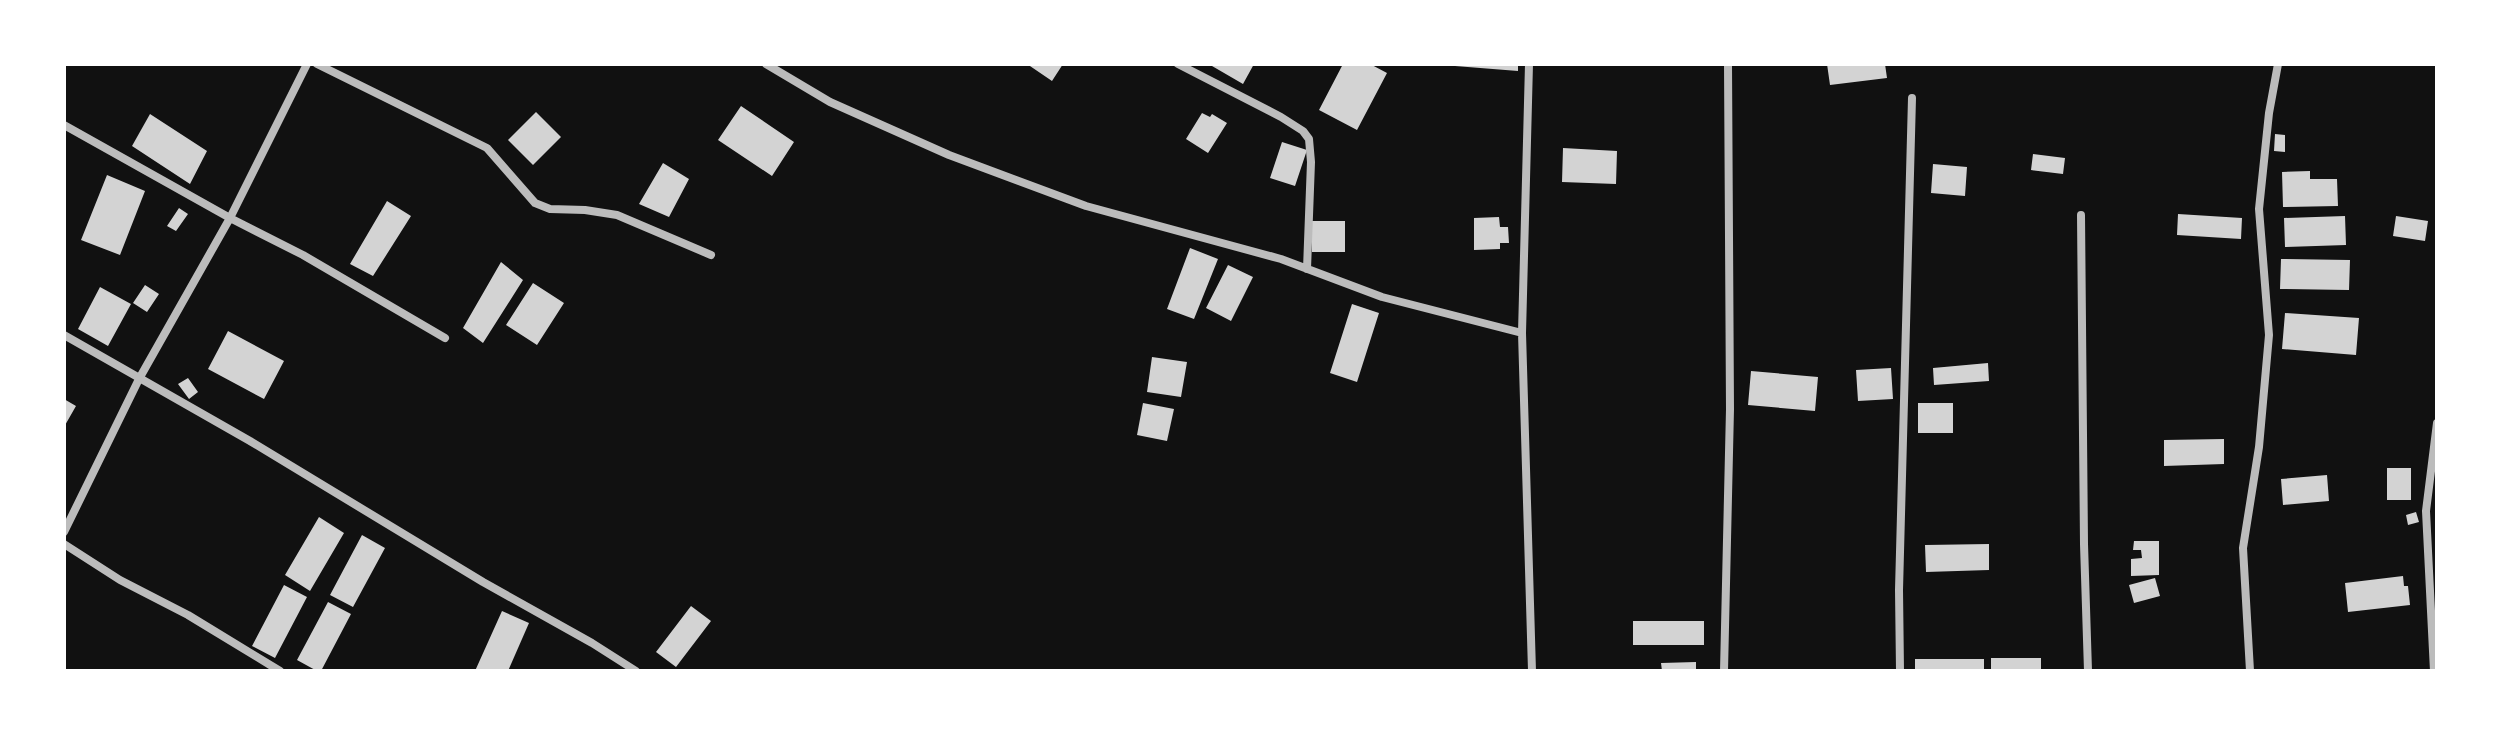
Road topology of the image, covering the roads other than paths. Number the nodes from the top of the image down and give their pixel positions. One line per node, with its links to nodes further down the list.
1 (307, 64): 11 (street)
2 (317, 64): 12 (street)
3 (766, 64): 13 (street)
4 (1178, 64): 13 (street)
5 (1529, 64): 14 (street)
6 (1728, 64): 24 (street)
7 (2278, 64): 27 (street)
8 (1912, 98): 25 (street)
9 (64, 125): 11 (street)
10 (2081, 215): 26 (street)
11 (230, 218): 16 (street); 17 (street)
12 (711, 255)
13 (1307, 269): 14 (street)
14 (1522, 333): 23 (street)
15 (64, 335): 17 (street)
16 (445, 338)
17 (139, 379): 19 (street); 22 (street)
18 (2437, 423): 28 (street)
19 (64, 532)
20 (64, 544): 21 (street)
21 (280, 671)
22 (636, 671)
23 (1532, 671)
24 (1724, 671)
25 (1900, 671)
26 (2088, 671)
27 (2250, 671)
28 (2434, 671)

